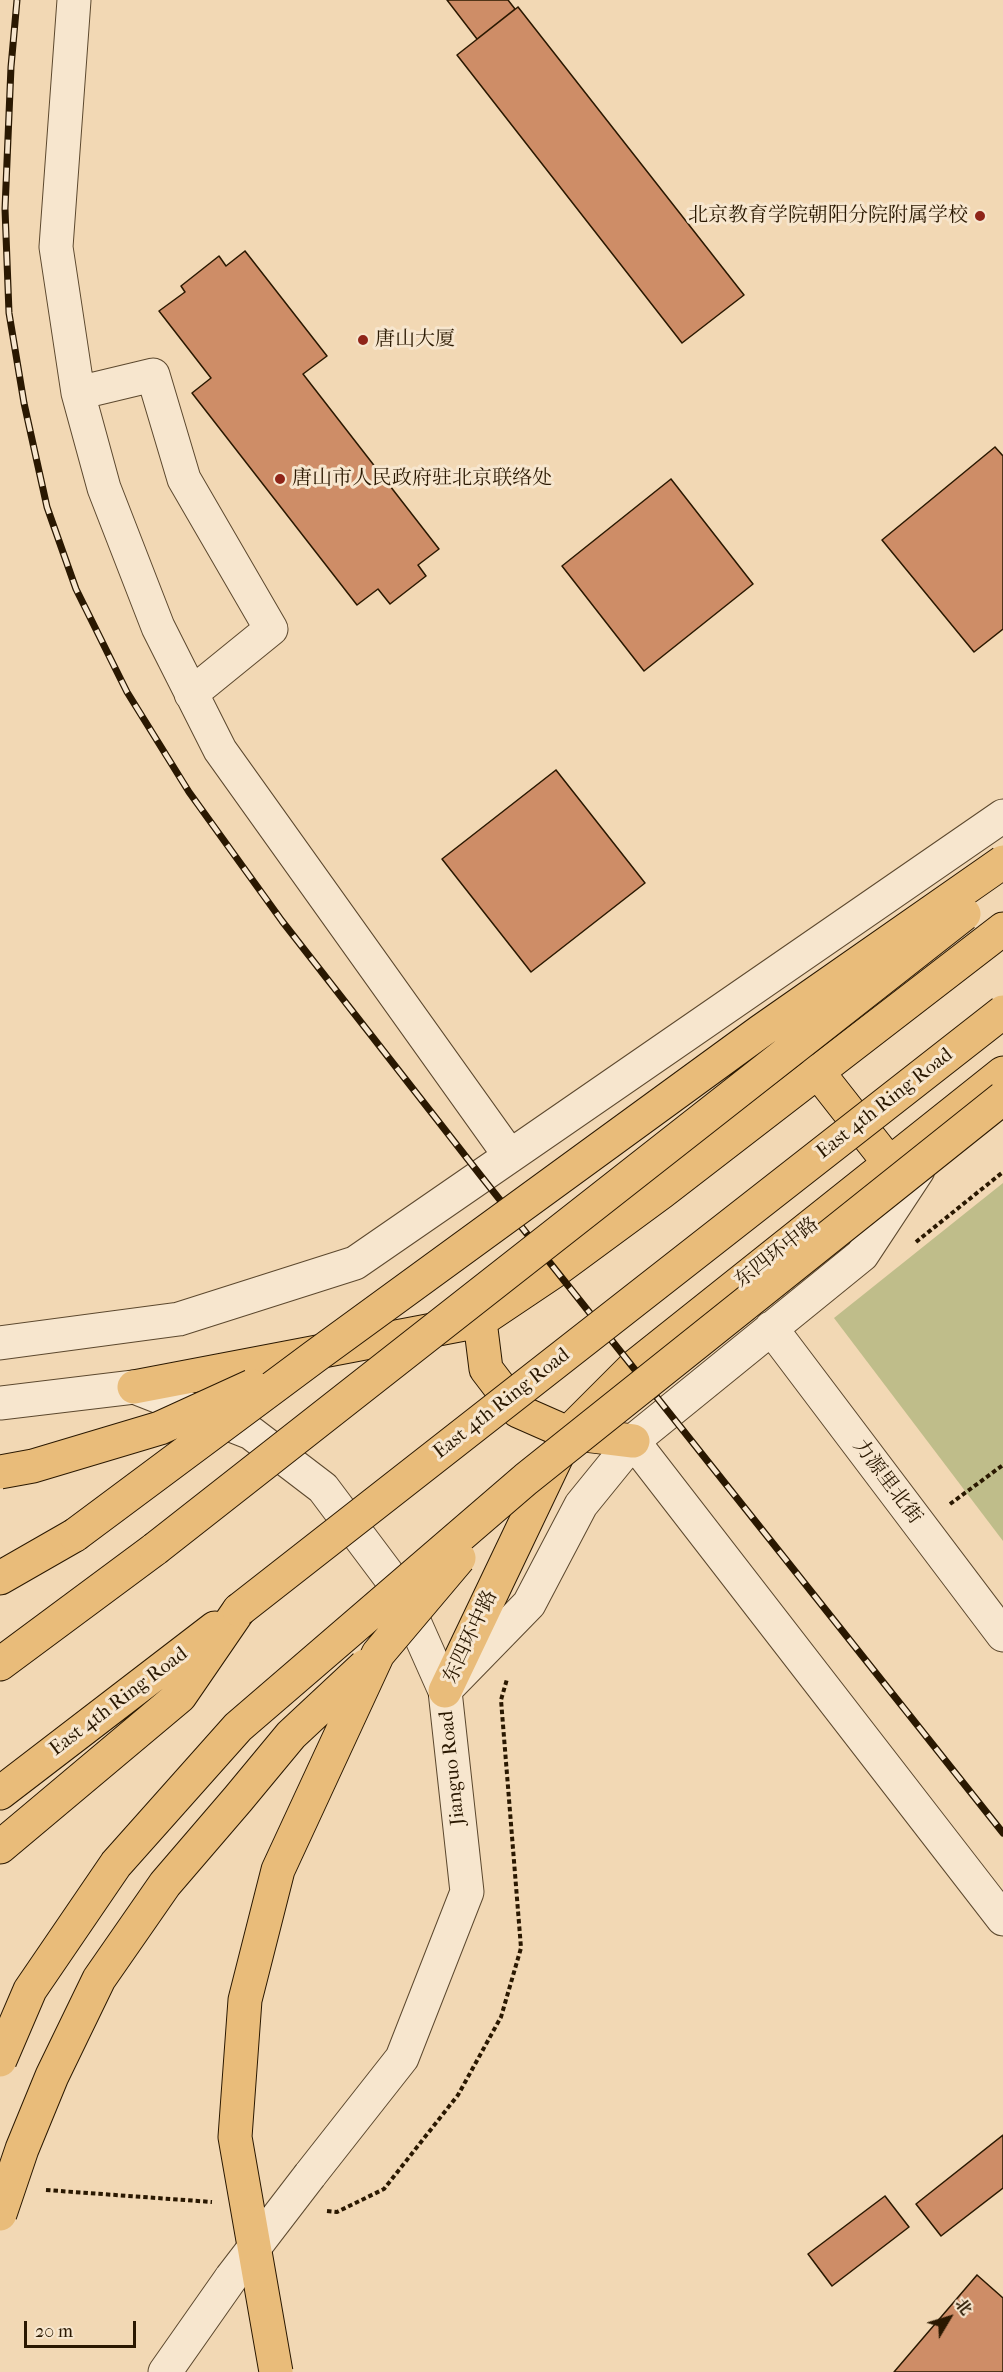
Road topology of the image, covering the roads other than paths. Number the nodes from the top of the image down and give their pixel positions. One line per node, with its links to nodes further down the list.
1 (74, 0): 2 (street)
2 (78, 393): 3 (street); 3 (street)
3 (191, 694): 13 (street)
4 (1003, 816): 13 (street)
5 (1003, 862): 18 (main road, bridge)
6 (1003, 884): 27 (main road, bridge)
7 (1003, 929): 9 (main road)
8 (1003, 1012): 26 (main road, East 4th Ring Road, bridge)
9 (816, 1071): 14 (main road); 15 (main road)
10 (1003, 1073): 12 (main road, 东四环中路)
11 (1003, 1098): 24 (main road, bridge)
12 (956, 1111): 14 (main road, 东四环中路); 16 (street, 东四环中路)
13 (510, 1156): 17 (street)
14 (890, 1164): 21 (main road, 东四环中路)
15 (480, 1321): 19 (main road); 21 (main road)
16 (771, 1328): 22 (street, 东四环中路); 28 (street, 力源里北街)
17 (0, 1343)
18 (314, 1357): 23 (main road, bridge); 25 (main road, bridge)
19 (134, 1387): 20 (street, Jianguo Road); 32 (street, Jianguo Road)
20 (0, 1403)
21 (568, 1433): 22 (main road); 32 (main road, 东四环中路)
22 (633, 1441): 32 (street, 东四环中路); 35 (street)
23 (0, 1472)
24 (526, 1479): 30 (main road, bridge); 36 (main road, bridge)
25 (0, 1578)
26 (239, 1610): 33 (main road, East 4th Ring Road); 34 (main road)
27 (50, 1628): 29 (main road); 31 (main road)
28 (1003, 1635)
29 (0, 1654)
30 (378, 1654): 37 (main road, bridge); 39 (main road, bridge)
31 (0, 1664)
32 (445, 1690): 38 (street, Jianguo Road, bridge)
33 (0, 1793)
34 (0, 1847)
35 (1003, 1919)
36 (0, 2060)
37 (0, 2214)
38 (165, 2372)
39 (276, 2372)

